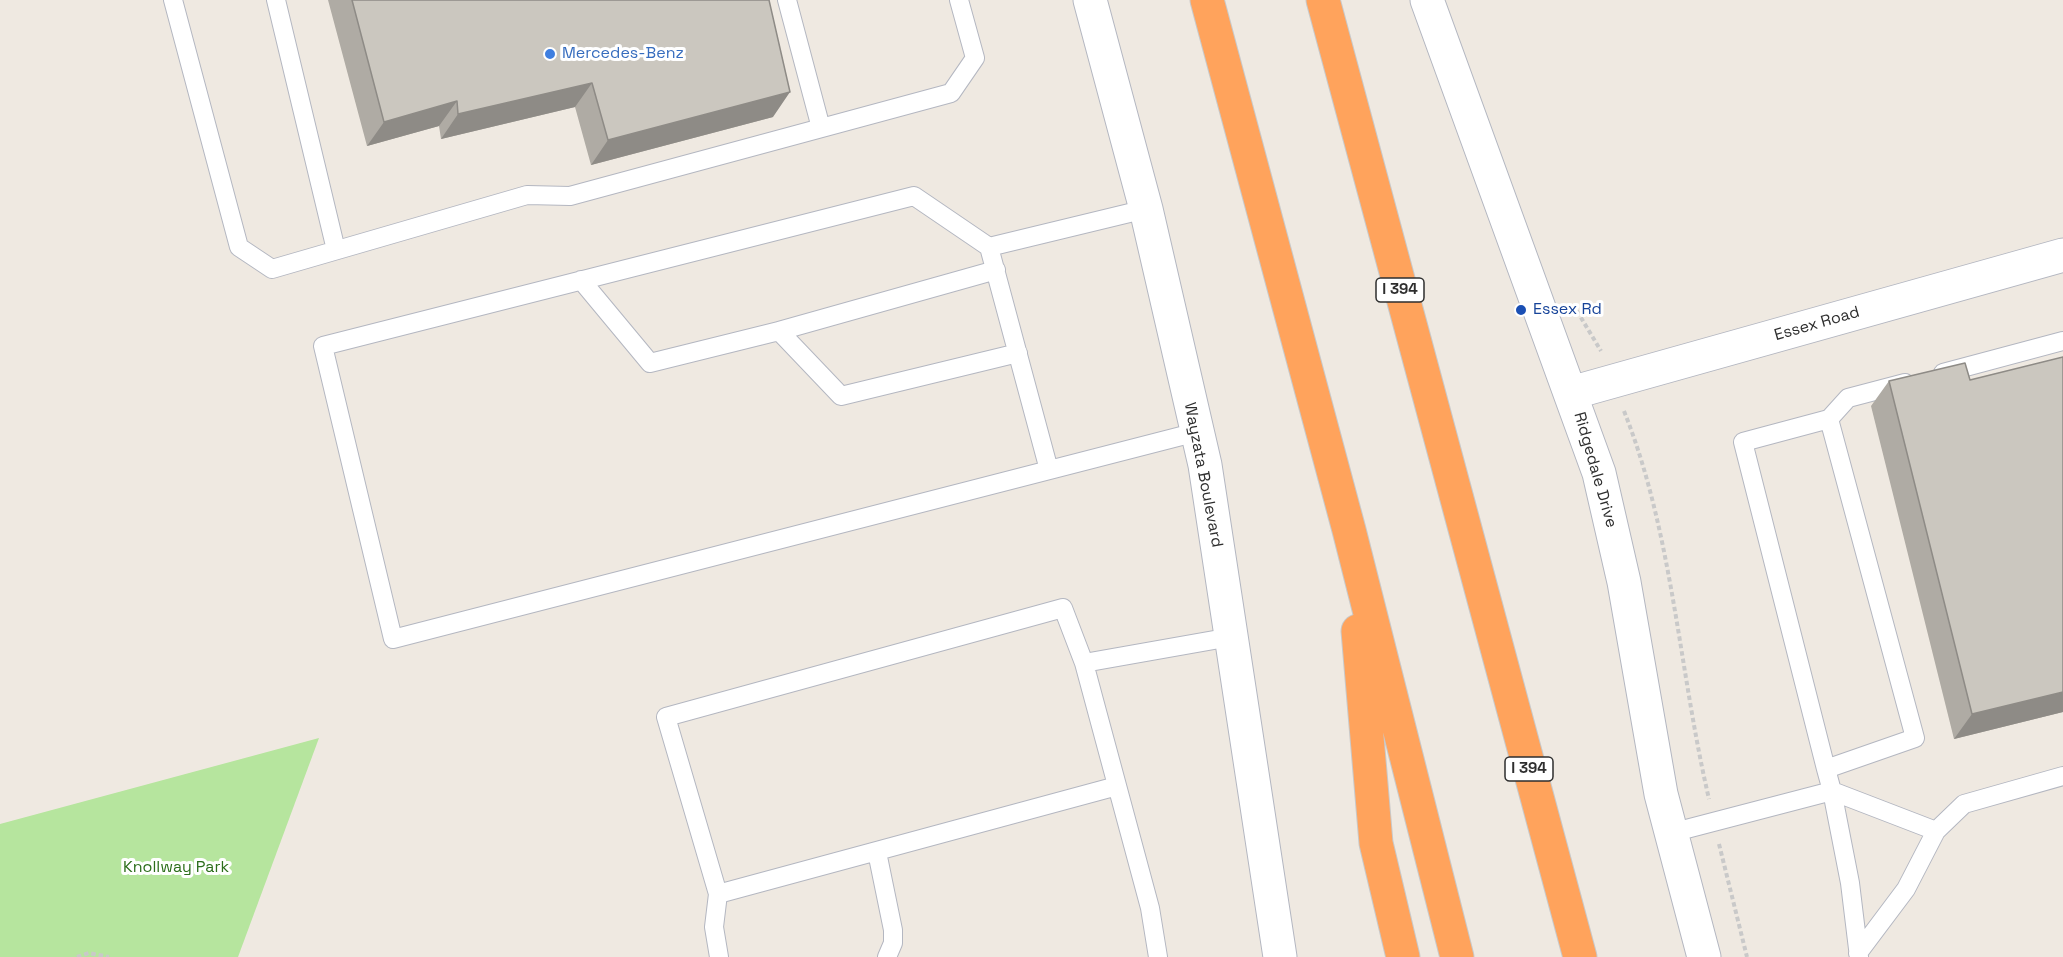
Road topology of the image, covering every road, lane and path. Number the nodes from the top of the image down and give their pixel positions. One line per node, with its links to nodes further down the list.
1 (173, 0): 12 (lane)
2 (276, 0): 12 (lane)
3 (787, 0): 9 (lane)
4 (959, 0): 9 (lane)
5 (1090, 0): 10 (street, Wayzata Boulevard)
6 (1206, 0): 24 (highway)
7 (1323, 0): 45 (highway, I 394)
8 (1427, 0): 19 (street, Ridgedale Drive)
9 (821, 128): 12 (lane)
10 (1146, 209): 11 (lane); 22 (street, Wayzata Boulevard)
11 (989, 247): 14 (lane); 15 (lane)
12 (336, 250)
13 (2063, 255): 19 (street, Essex Road)
14 (996, 270): 16 (lane); 18 (lane)
15 (581, 280): 16 (lane); 23 (lane)
16 (779, 331): 18 (lane)
17 (2063, 341): 21 (lane)
18 (1018, 353): 23 (lane)
19 (1572, 393): 33 (street, Ridgedale Drive)
20 (1627, 419): 31 (path)
21 (1829, 419): 27 (lane); 27 (lane)
22 (1197, 432): 23 (lane); 25 (street, Wayzata Boulevard)
23 (1049, 471)
24 (1349, 530): 43 (highway); 44 (highway)
25 (1231, 638): 26 (lane); 42 (street, Wayzata Boulevard)
26 (1084, 663): 29 (lane); 35 (lane)
27 (1826, 769): 30 (lane)
28 (2063, 776): 32 (lane)
29 (1117, 786): 34 (lane); 41 (lane)
30 (1832, 791): 31 (lane); 32 (lane); 36 (lane)
31 (1714, 822): 33 (lane); 47 (path)
32 (1936, 831): 36 (lane)
33 (1671, 833): 46 (street, Ridgedale Drive)
34 (877, 852): 35 (lane); 40 (lane)
35 (718, 894): 39 (lane)
36 (1858, 955)
37 (77, 957): 38 (path)
38 (109, 957)
39 (719, 957)
40 (887, 957)
41 (1158, 957)
42 (1280, 957)
43 (1403, 957)
44 (1457, 957)
45 (1580, 957)
46 (1704, 957)
47 (1747, 957)

